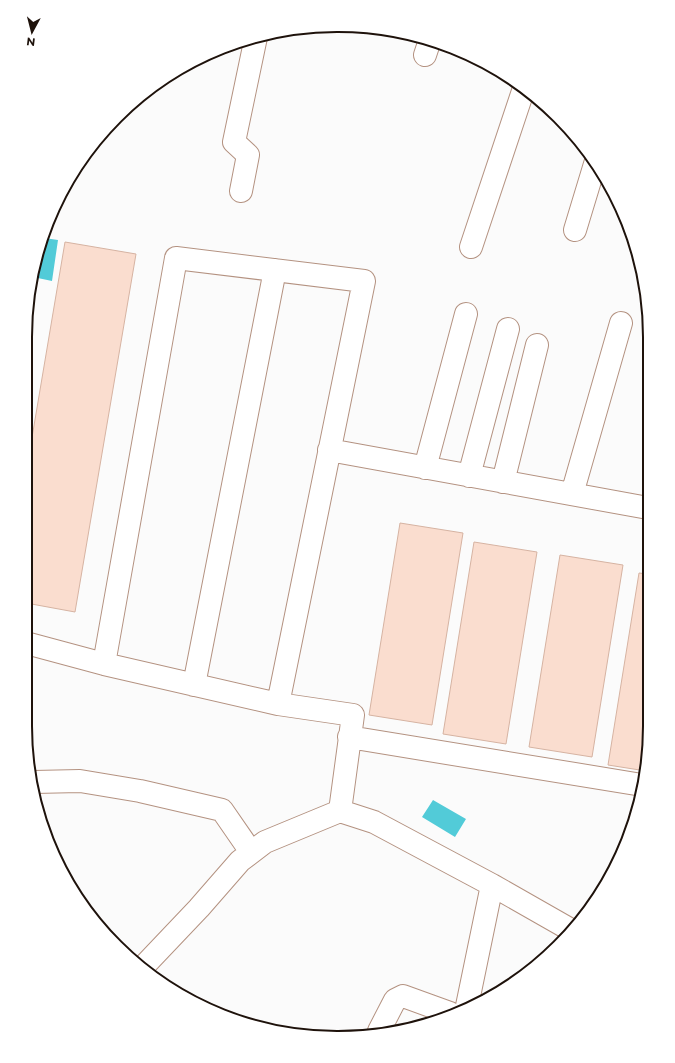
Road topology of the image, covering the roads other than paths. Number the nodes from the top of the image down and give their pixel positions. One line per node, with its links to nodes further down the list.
1 (255, 43): 4 (street)
2 (522, 94): 6 (street)
3 (594, 171): 5 (street)
4 (241, 191)
5 (574, 230)
6 (471, 248)
7 (275, 270): 12 (street); 19 (street); 20 (street)
8 (466, 314): 13 (street)
9 (621, 323): 16 (street)
10 (508, 329): 14 (street)
11 (537, 345): 15 (street)
12 (329, 450): 13 (street); 21 (street)
13 (425, 468): 14 (street)
14 (469, 476): 15 (street)
15 (503, 482): 16 (street)
16 (572, 494): 17 (street)
17 (643, 507)
18 (32, 645): 19 (street)
19 (104, 664): 20 (street)
20 (194, 685): 21 (street)
21 (278, 704): 22 (street)
22 (349, 737): 24 (street); 25 (street)
23 (38, 782): 26 (street)
24 (637, 784)
25 (340, 811): 26 (street); 27 (street)
26 (251, 852): 29 (street)
27 (492, 885): 28 (street); 30 (street)
28 (567, 927)
29 (146, 963)
30 (467, 1002)
31 (445, 1011): 32 (street)
32 (381, 1027)

